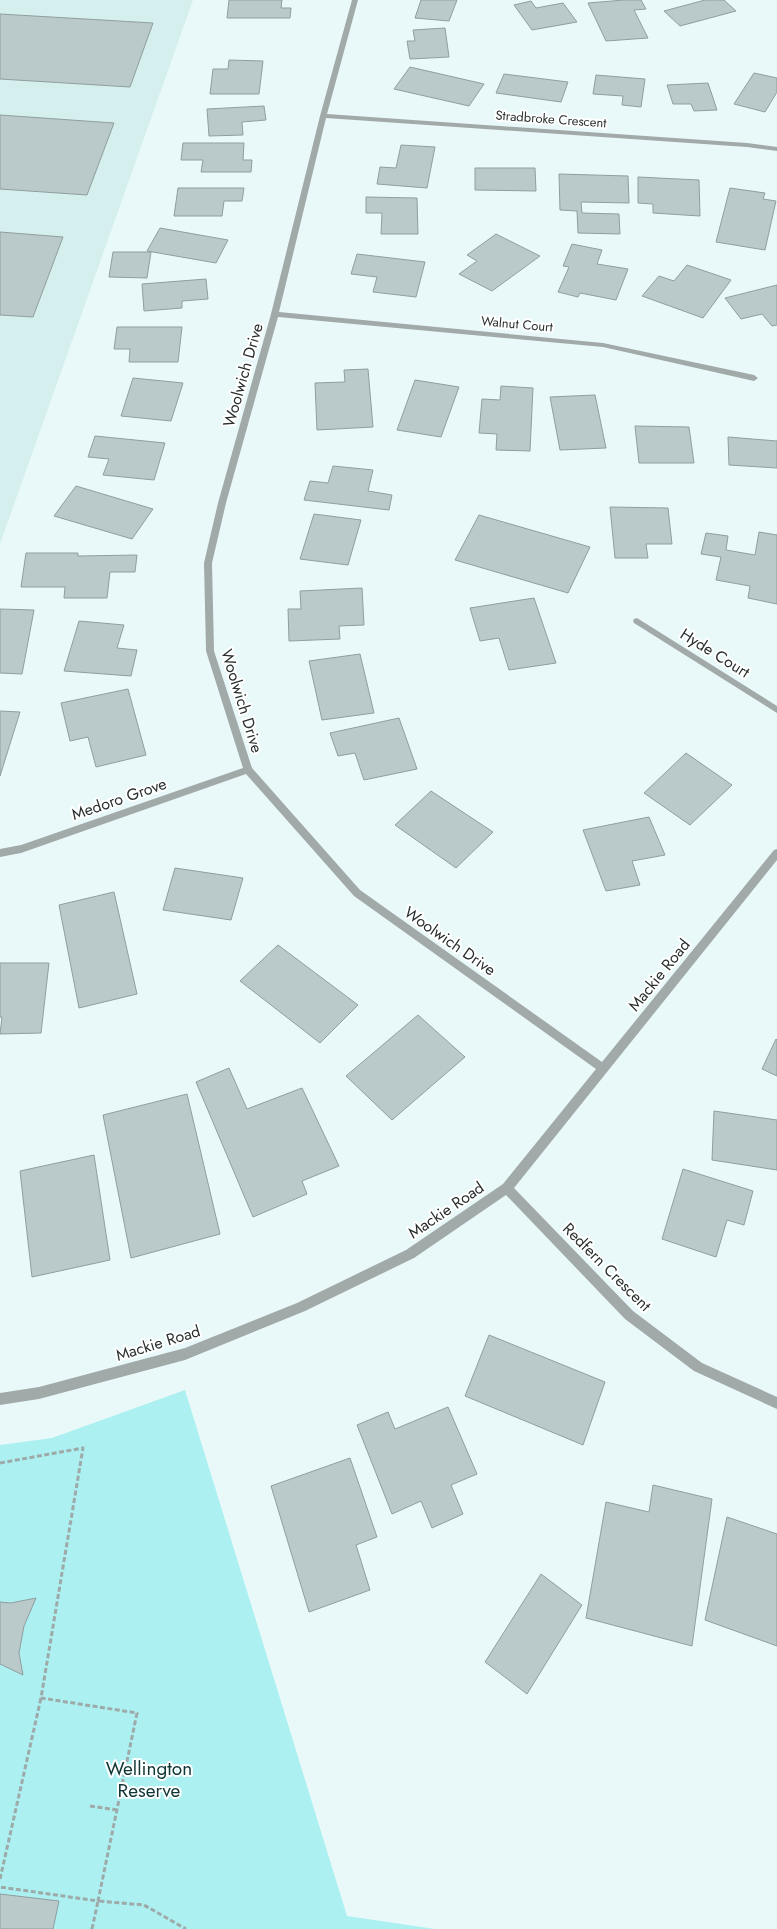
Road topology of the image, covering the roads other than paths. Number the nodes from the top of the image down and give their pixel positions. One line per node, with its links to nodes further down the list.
1 (354, 0): 2 (street, Woolwich Drive)
2 (323, 116): 3 (street, Stradbroke Crescent); 4 (street, Woolwich Drive)
3 (777, 149)
4 (275, 314): 5 (street, Walnut Court); 8 (street, Woolwich Drive)
5 (754, 378)
6 (637, 621): 7 (street, Hyde Court)
7 (777, 710)
8 (248, 770): 9 (street, Medoro Grove); 11 (street, Woolwich Drive)
9 (0, 853)
10 (777, 853): 11 (street, Mackie Road)
11 (604, 1069): 12 (street, Mackie Road)
12 (507, 1188): 13 (street, Mackie Road); 14 (street, Redfern Crescent)
13 (0, 1399)
14 (777, 1404)

